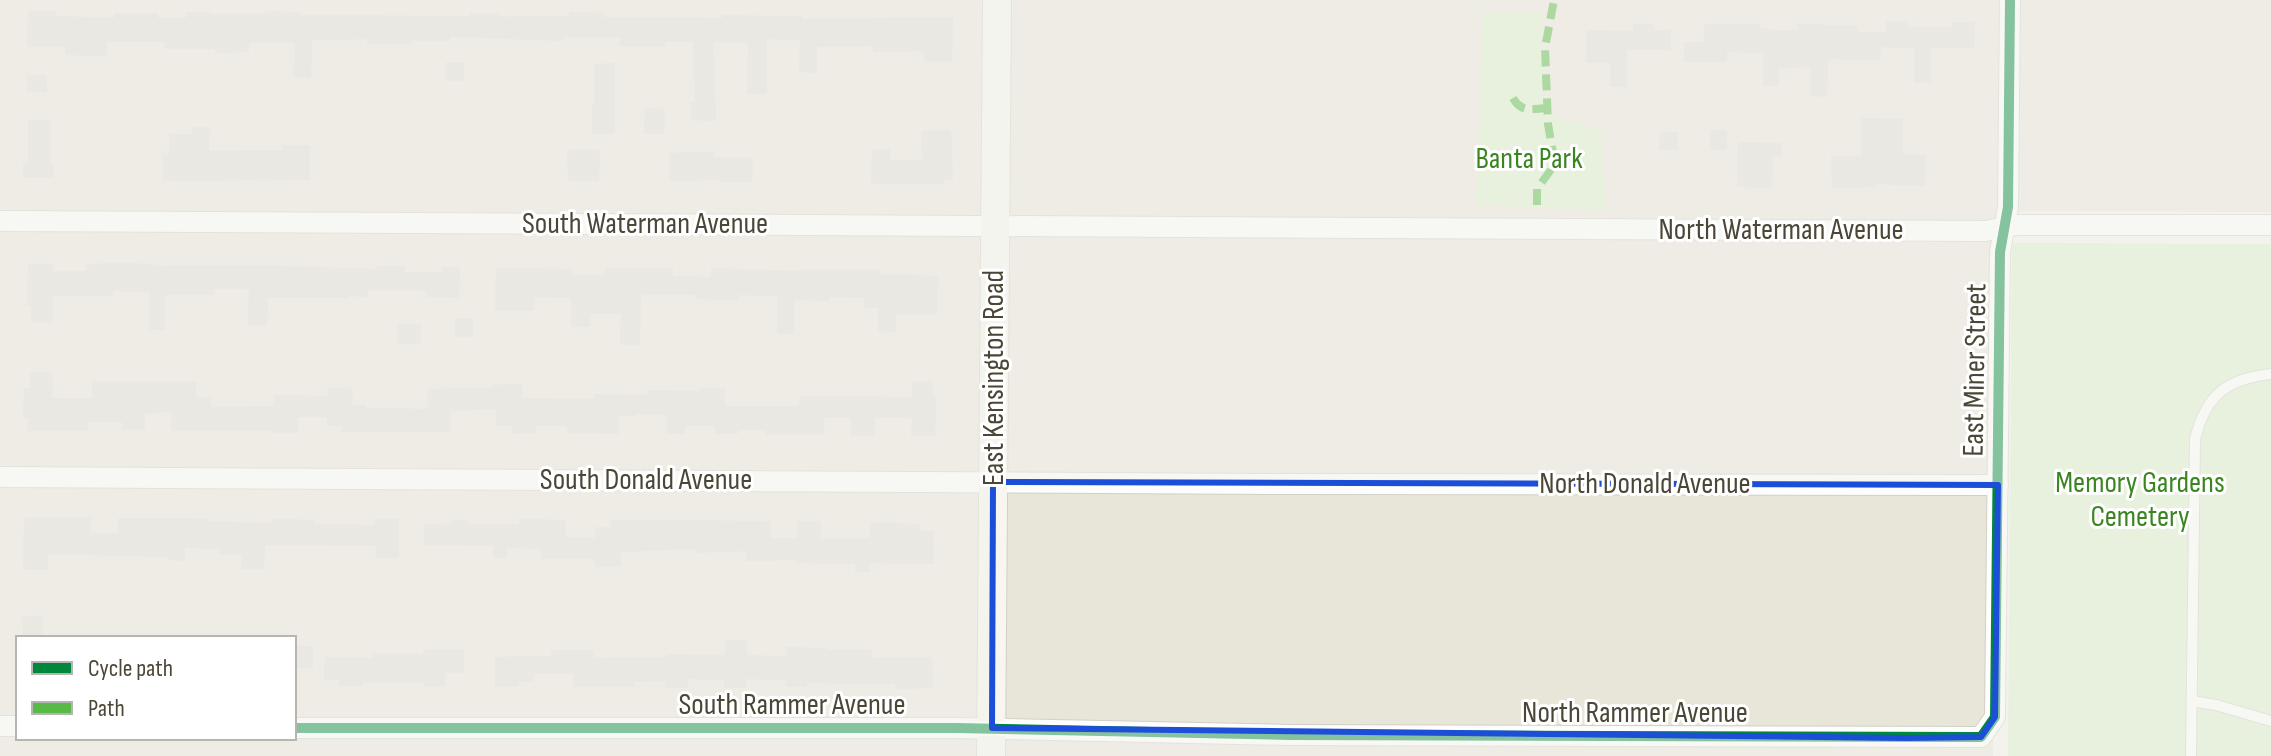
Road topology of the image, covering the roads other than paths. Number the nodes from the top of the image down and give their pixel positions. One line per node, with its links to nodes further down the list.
1 (997, 0): 5 (main road, East Kensington Road)
2 (2010, 0): 7 (street, East Miner Street)
3 (0, 221): 5 (street, South Waterman Avenue)
4 (2271, 225): 7 (street, North Waterman Avenue)
5 (995, 227): 6 (street, South Waterman Avenue); 10 (main road, East Kensington Road)
6 (1291, 228): 7 (street, North Waterman Avenue)
7 (2004, 228): 12 (street, East Miner Street)
8 (2271, 374): 13 (lane)
9 (0, 477): 10 (street, South Donald Avenue)
10 (993, 482): 11 (street, South Donald Avenue); 18 (main road, East Kensington Road)
11 (1292, 484): 12 (street, North Donald Avenue)
12 (1998, 485): 17 (street, East Miner Street)
13 (2192, 701): 14 (lane); 20 (lane)
14 (2271, 721)
15 (296, 728): 18 (street, South Rammer Avenue)
16 (1290, 735): 18 (street, South Rammer Avenue); 19 (street, North Rammer Avenue)
17 (1981, 737): 19 (street, North Rammer Avenue)
18 (991, 742)
19 (1881, 747)
20 (2191, 756)

